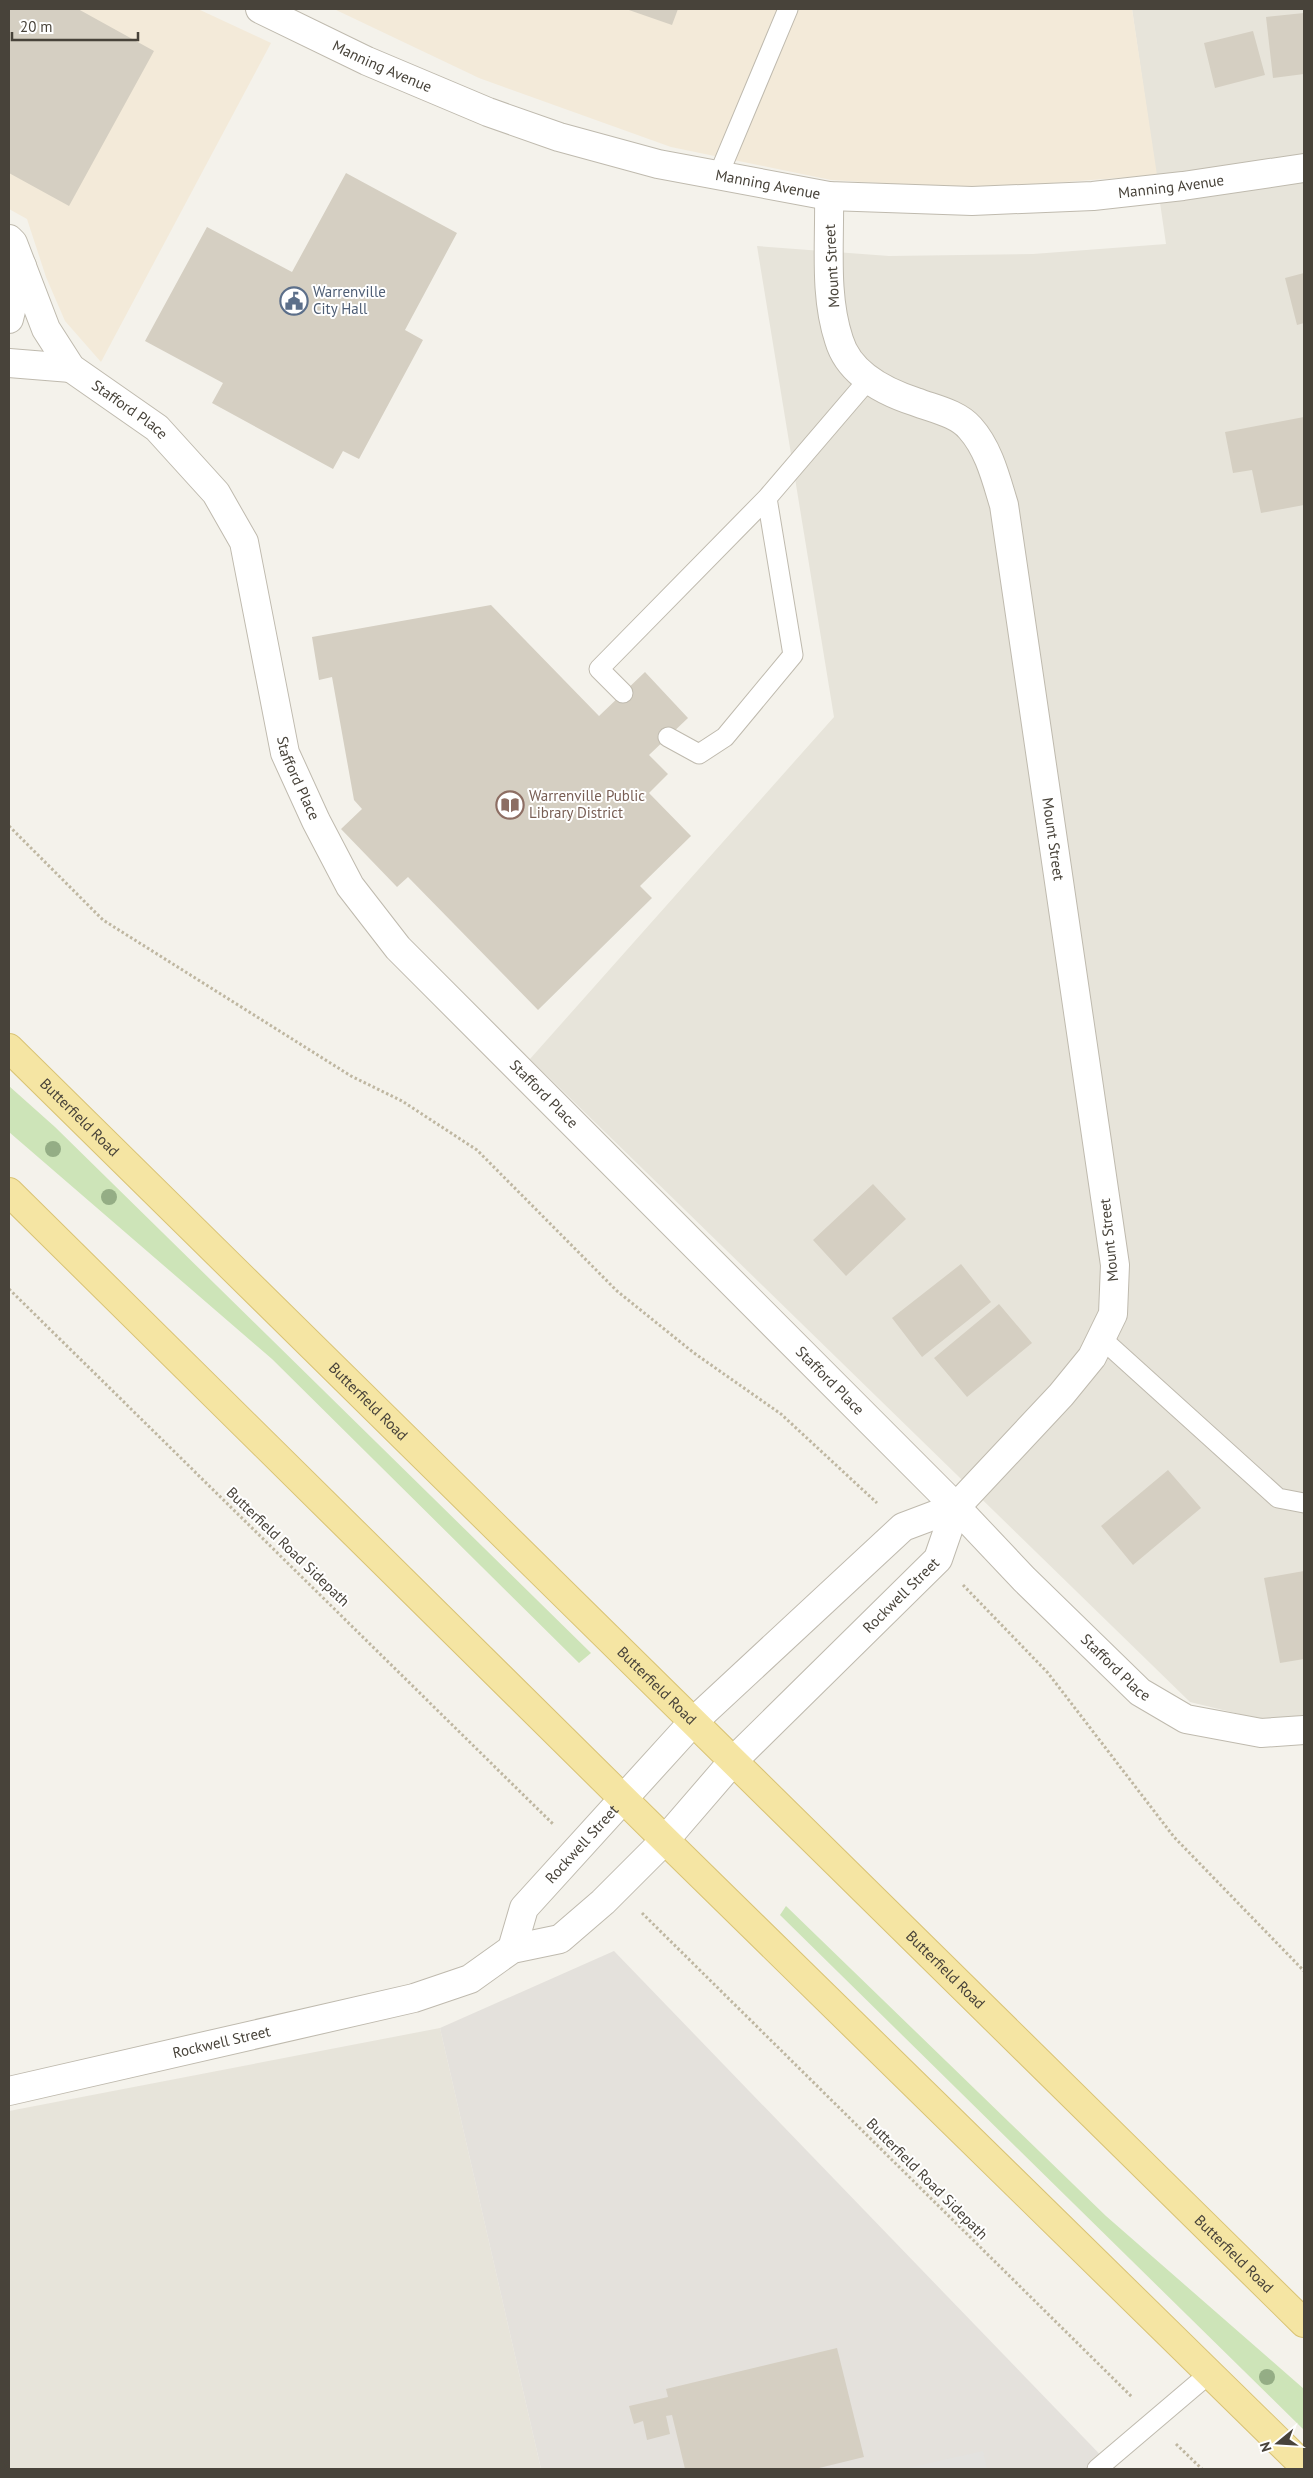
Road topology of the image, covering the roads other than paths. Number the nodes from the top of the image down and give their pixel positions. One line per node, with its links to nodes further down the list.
1 (260, 9): 4 (street, Manning Avenue)
2 (788, 9): 4 (lane)
3 (1304, 168): 5 (street, Manning Avenue)
4 (718, 176): 5 (street, Manning Avenue)
5 (829, 196): 11 (street, Mount Street)
6 (9, 239): 7 (street, Stafford Place)
7 (22, 266): 8 (street); 10 (street, Stafford Place)
8 (9, 319)
9 (9, 363): 10 (street)
10 (71, 368): 19 (street, Stafford Place)
11 (868, 380): 12 (lane); 17 (street, Mount Street)
12 (767, 498): 13 (lane); 14 (lane)
13 (624, 693)
14 (668, 737)
15 (9, 1048): 20 (main road, Butterfield Road)
16 (9, 1192): 23 (main road)
17 (1102, 1338): 18 (lane); 19 (street, Mount Street)
18 (1304, 1503)
19 (956, 1507): 20 (street, Rockwell Street); 21 (street, Stafford Place); 22 (street, Rockwell Street)
20 (694, 1722): 22 (main road, Butterfield Road); 23 (street, Rockwell Street)
21 (1304, 1730)
22 (734, 1760): 24 (street, Rockwell Street); 27 (main road, Butterfield Road)
23 (622, 1798): 24 (main road); 25 (street, Rockwell Street)
24 (665, 1840): 25 (street, Rockwell Street); 28 (main road)
25 (512, 1949): 26 (street, Rockwell Street)
26 (9, 2091)
27 (1304, 2323)
28 (1210, 2373): 29 (main road); 30 (lane)
29 (1304, 2466)
30 (1097, 2469)

